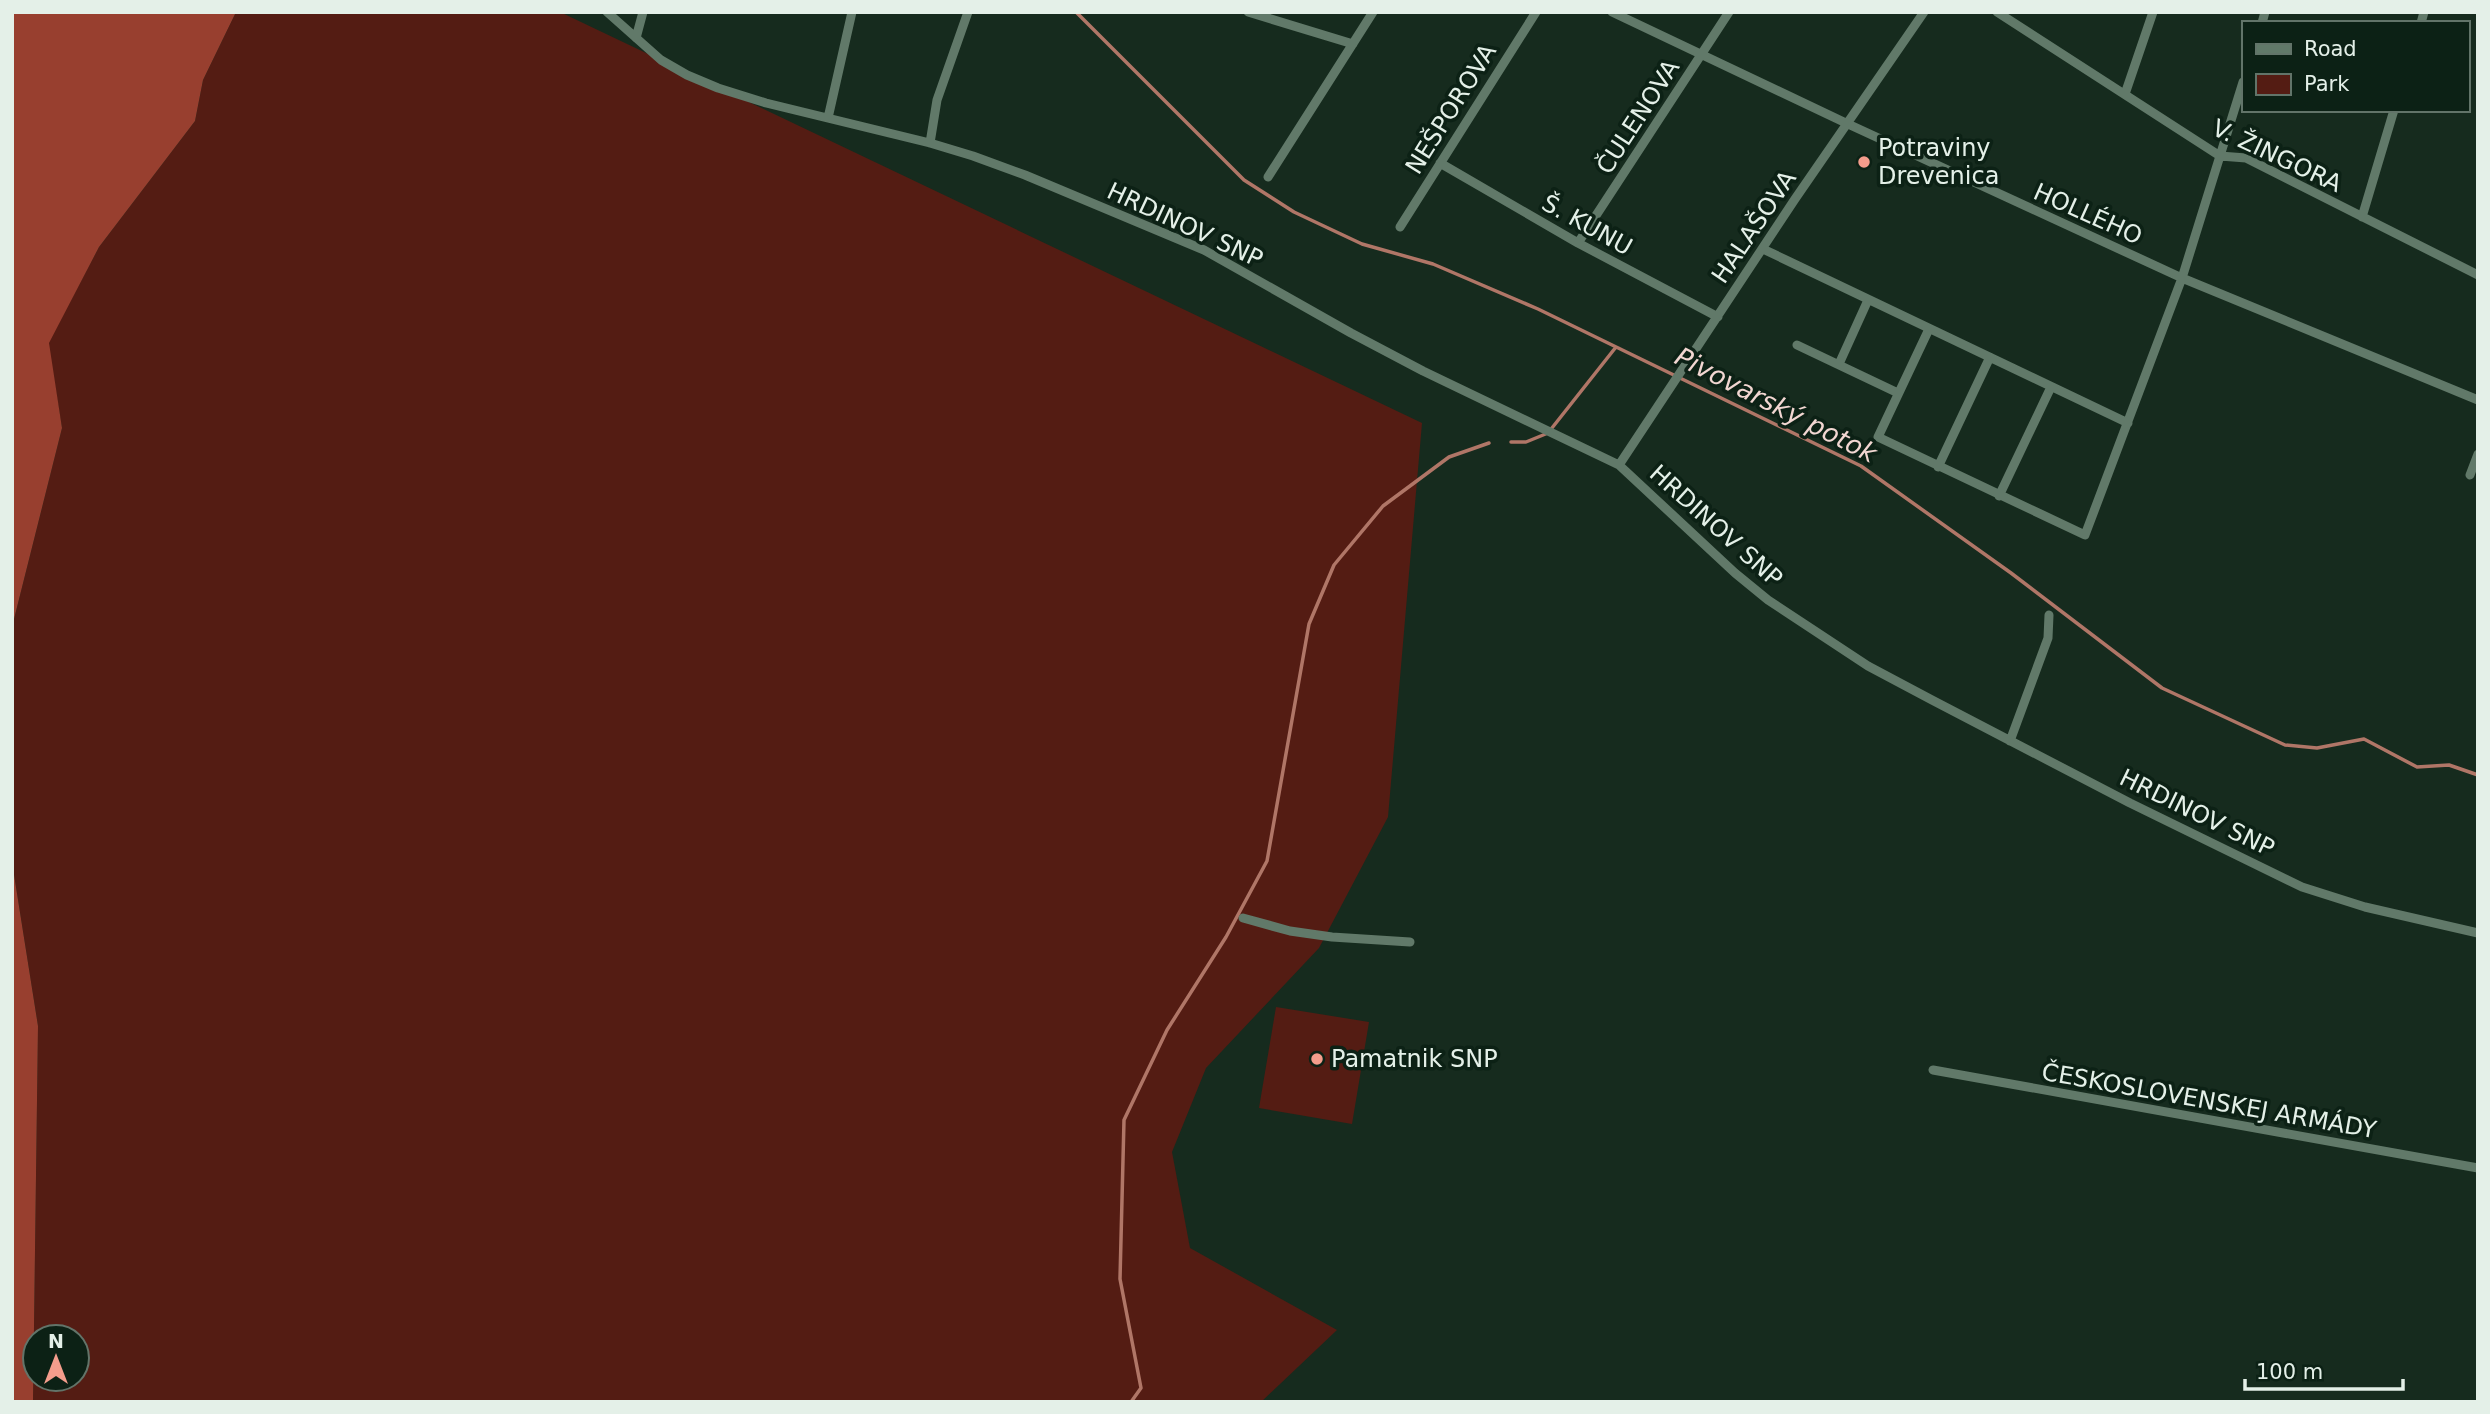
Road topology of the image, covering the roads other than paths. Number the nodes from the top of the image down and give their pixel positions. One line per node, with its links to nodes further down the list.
1 (607, 12): 13 (street, HRDINOV SNP)
2 (643, 12): 13 (street)
3 (852, 12): 19 (street)
4 (968, 12): 21 (street)
5 (1248, 12): 14 (street)
6 (1373, 12): 14 (street)
7 (1536, 12): 23 (street, NEŠPOROVA)
8 (1612, 12): 15 (street, HOLLÉHO)
9 (1729, 12): 15 (street, ČULENOVA)
10 (1924, 12): 20 (street, HALAŠOVA)
11 (1997, 12): 17 (street, V. ŽINGORA)
12 (2153, 12): 17 (street)
13 (636, 38): 19 (street, HRDINOV SNP)
14 (1353, 44): 24 (street)
15 (1702, 54): 20 (street, HOLLÉHO); 27 (street, ČULENOVA)
16 (2242, 85): 22 (street)
17 (2125, 94): 22 (street, V. ŽINGORA)
18 (2393, 112): 25 (street)
19 (828, 118): 21 (street, HRDINOV SNP)
20 (1848, 124): 28 (street, HALAŠOVA); 30 (street, HOLLÉHO)
21 (930, 143): 42 (street, HRDINOV SNP)
22 (2220, 156): 25 (street, V. ŽINGORA); 30 (street)
23 (1440, 163): 26 (street, NEŠPOROVA); 27 (street, Š. KUNU)
24 (1268, 177)
25 (2362, 217): 29 (street, V. ŽINGORA)
26 (1400, 227)
27 (1578, 243): 32 (street, Š. KUNU)
28 (1763, 249): 31 (street); 32 (street, HALAŠOVA)
29 (2478, 275)
30 (2182, 278): 39 (street, HOLLÉHO); 40 (street)
31 (1868, 300): 33 (street); 36 (street)
32 (1718, 317): 42 (street, HALAŠOVA)
33 (1930, 329): 35 (street); 38 (street)
34 (1797, 345): 36 (street)
35 (1990, 357): 37 (street); 43 (street)
36 (1839, 364): 38 (street)
37 (2051, 387): 40 (street); 45 (street)
38 (1898, 393): 43 (street)
39 (2478, 400)
40 (2128, 422): 45 (street)
41 (2478, 454): 44 (street)
42 (1619, 465): 47 (street, HRDINOV SNP)
43 (1938, 467): 45 (street)
44 (2470, 475)
45 (1999, 496)
46 (2049, 615): 47 (street)
47 (2010, 741): 49 (street, HRDINOV SNP)
48 (1243, 918): 50 (street)
49 (2478, 933)
50 (1410, 942)
51 (1933, 1070): 52 (street, ČESKOSLOVENSKEJ ARMÁDY)
52 (2478, 1168)

